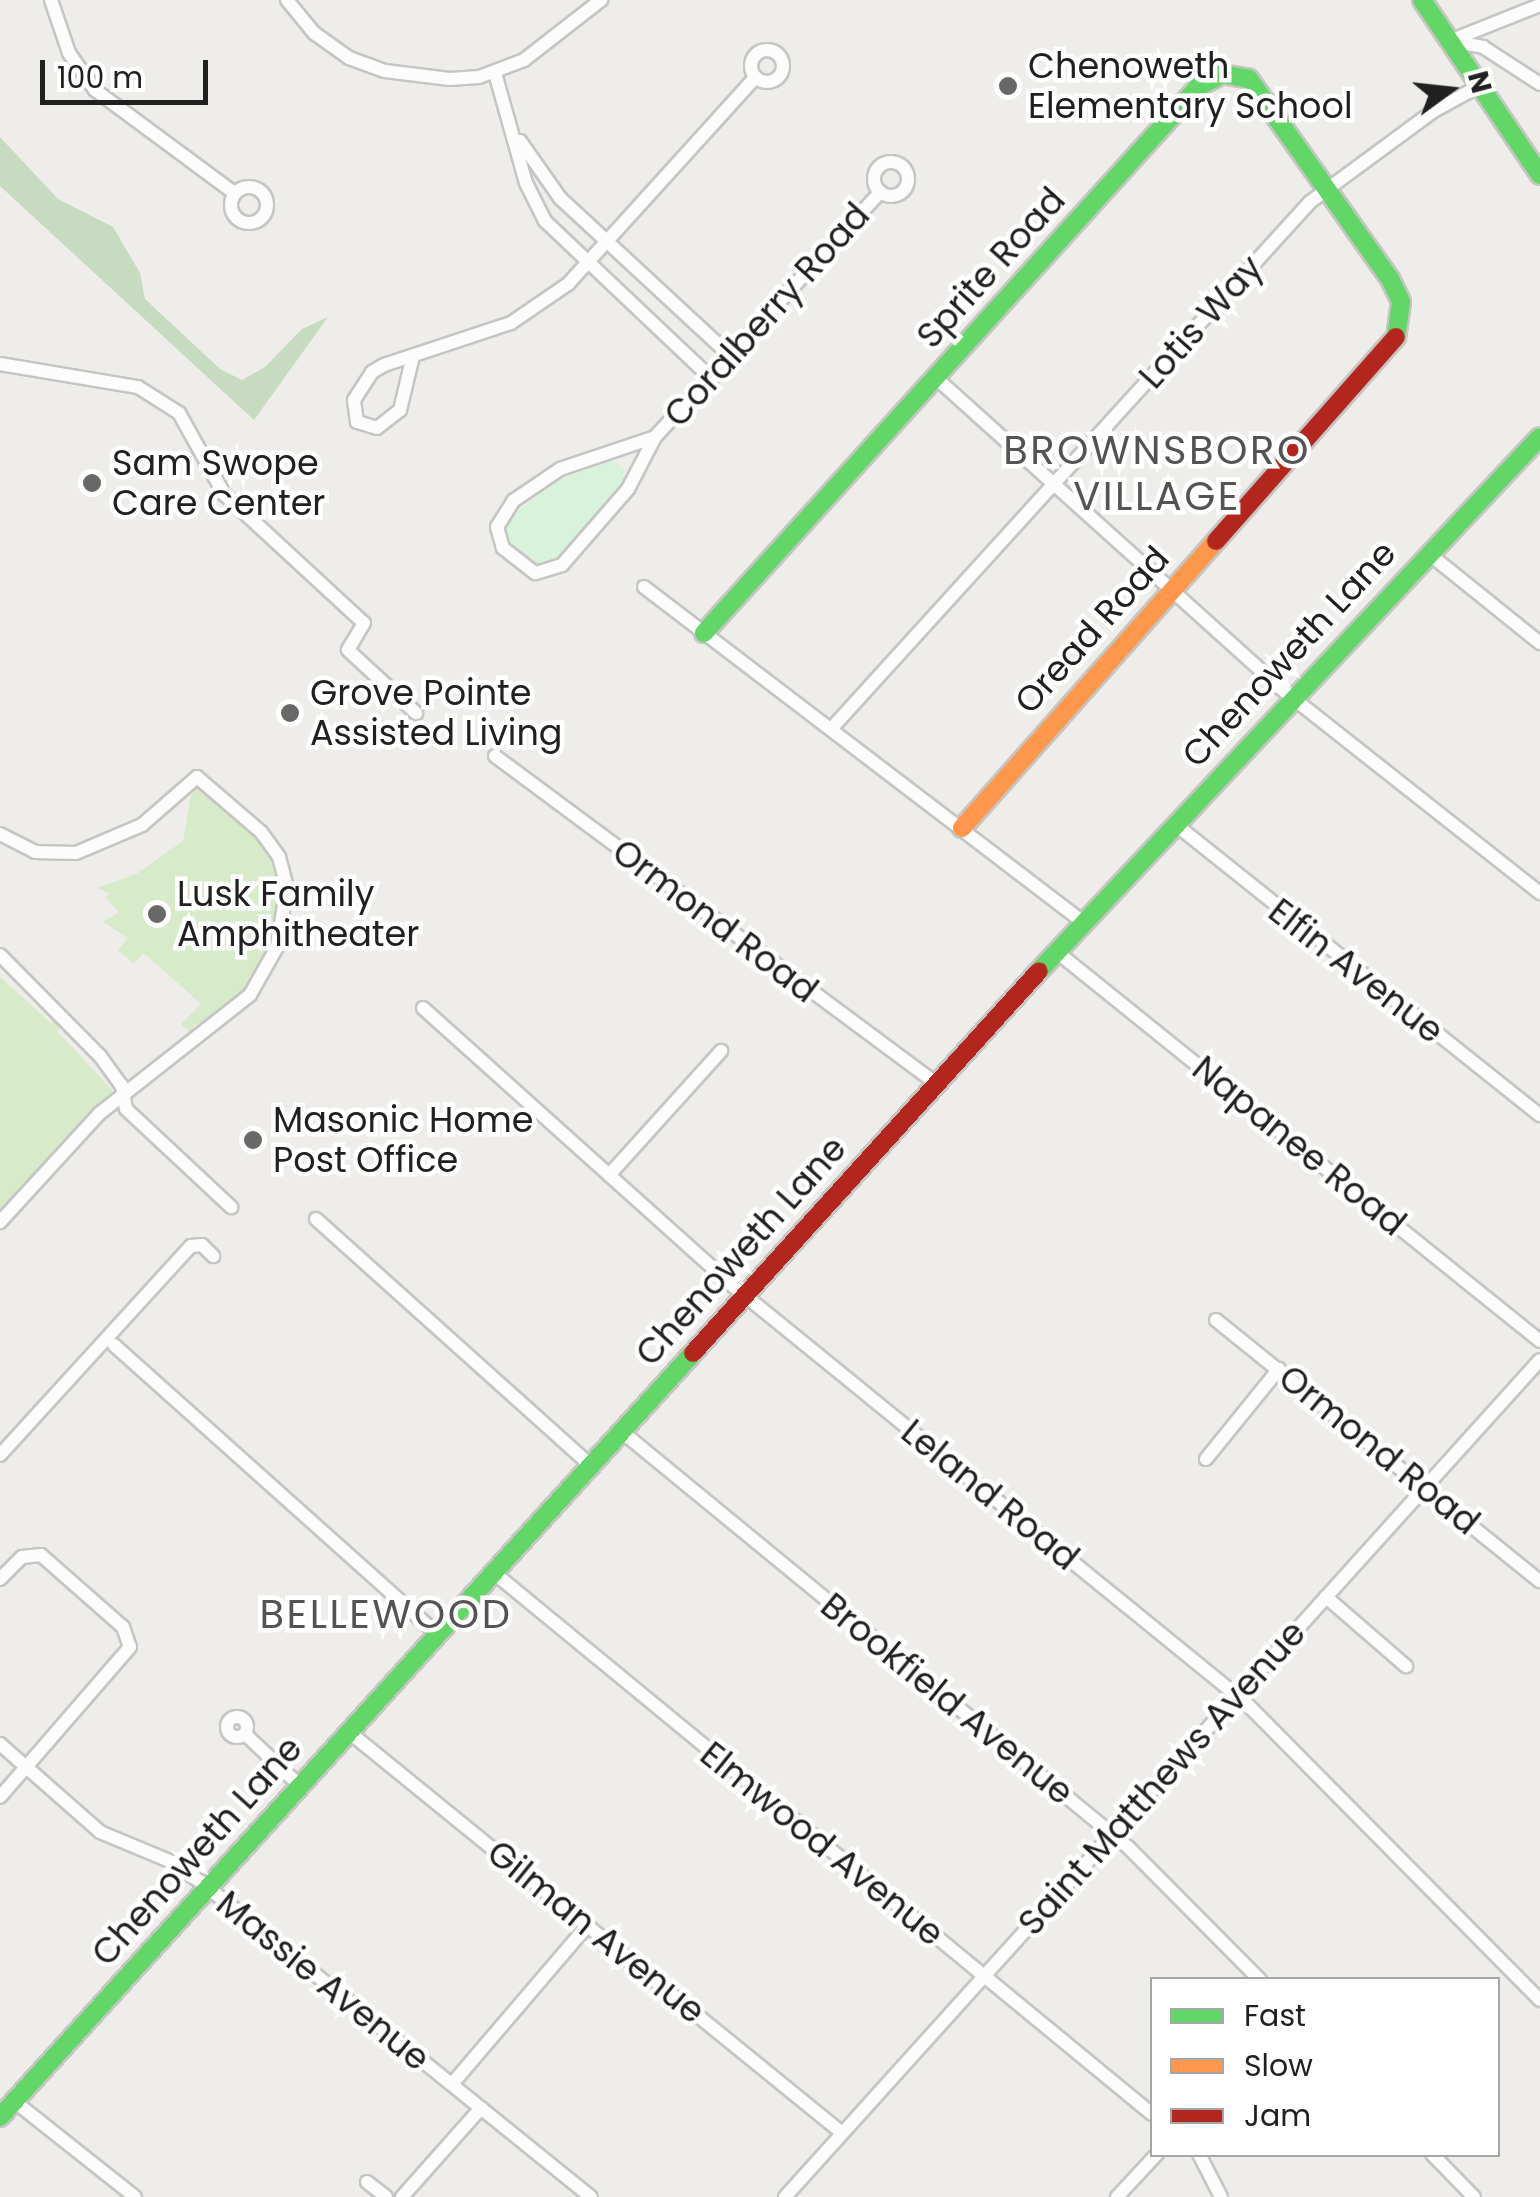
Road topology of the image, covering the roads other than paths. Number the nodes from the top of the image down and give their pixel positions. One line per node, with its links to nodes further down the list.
1 (52, 0): 15 (street)
2 (287, 0): 7 (street)
3 (601, 0): 7 (street)
4 (1422, 0): 6 (main road)
5 (1540, 5): 6 (street)
6 (1450, 41): 9 (main road); 10 (street)
7 (496, 73): 11 (street)
8 (756, 78): 16 (street)
9 (1481, 84): 12 (main road); 13 (street, Lotis Way)
10 (1540, 84)
11 (513, 130): 16 (street); 17 (street)
12 (1540, 175)
13 (1327, 188): 21 (main road, Sprite Road); 27 (street, Lotis Way); 30 (main road, Oread Road)
14 (880, 192): 19 (street, Coralberry Road)
15 (234, 193)
16 (604, 242): 17 (street); 19 (street)
17 (584, 265): 18 (street); 22 (street)
18 (413, 356): 18 (street)
19 (732, 357): 22 (street, Coralberry Road)
20 (0, 364): 34 (street)
21 (935, 377): 27 (street); 31 (main road, Sprite Road)
22 (712, 379): 24 (street, Coralberry Road)
23 (1540, 437): 28 (main road, Chenoweth Lane)
24 (654, 438): 25 (street, Coralberry Road); 26 (street, Coralberry Road)
25 (615, 452): 26 (street); 26 (street, Coralberry Road)
26 (634, 481)
27 (1054, 483): 30 (street); 35 (street, Lotis Way)
28 (1428, 552): 32 (street); 33 (main road, Chenoweth Lane)
29 (644, 587): 31 (street)
30 (1171, 590): 33 (street); 38 (main road, Oread Road)
31 (704, 633): 35 (street)
32 (1540, 642)
33 (1291, 696): 37 (main road, Chenoweth Lane); 40 (street)
34 (416, 712)
35 (830, 729): 38 (street)
36 (495, 756): 46 (street, Ormond Road)
37 (1175, 824): 41 (main road, Chenoweth Lane); 48 (street, Elfin Avenue)
38 (962, 828): 41 (street)
39 (0, 834): 47 (street)
40 (1540, 893)
41 (1083, 922): 42 (main road, Chenoweth Lane)
42 (1058, 952): 46 (main road, Chenoweth Lane); 56 (street, Napanee Road)
43 (0, 955): 47 (street)
44 (423, 1008): 49 (street, Leland Road)
45 (721, 1051): 49 (street)
46 (937, 1084): 54 (main road, Chenoweth Lane)
47 (122, 1095): 50 (street); 52 (street)
48 (1540, 1115)
49 (610, 1174): 54 (street, Leland Road)
50 (231, 1206)
51 (316, 1219): 63 (street)
52 (0, 1222)
53 (213, 1256): 61 (street)
54 (745, 1294): 60 (main road, Chenoweth Lane); 71 (street, Leland Road)
55 (1216, 1320): 59 (street, Ormond Road)
56 (1540, 1341)
57 (114, 1345): 69 (street)
58 (1540, 1360): 64 (street, Saint Matthews Avenue)
59 (1279, 1368): 62 (street); 64 (street, Ormond Road)
60 (622, 1431): 63 (main road, Chenoweth Lane); 78 (street, Brookfield Avenue)
61 (0, 1455)
62 (1206, 1459)
63 (590, 1466): 65 (main road, Chenoweth Lane)
64 (1424, 1486): 67 (street, Ormond Road); 68 (street, Saint Matthews Avenue)
65 (493, 1572): 69 (main road, Chenoweth Lane); 81 (street, Elmwood Avenue)
66 (0, 1578): 75 (street)
67 (1540, 1580)
68 (1326, 1597): 70 (street); 71 (street, Saint Matthews Avenue)
69 (437, 1634): 72 (main road, Chenoweth Lane)
70 (1406, 1666)
71 (1237, 1696): 78 (street, Saint Matthews Avenue); 83 (street, Leland Road)
72 (350, 1732): 76 (main road, Chenoweth Lane); 80 (street, Gilman Avenue)
73 (245, 1734): 76 (street)
74 (0, 1744): 75 (street, Massie Avenue)
75 (26, 1768): 77 (street); 79 (street, Massie Avenue)
76 (300, 1786): 79 (main road, Chenoweth Lane)
77 (0, 1797)
78 (1113, 1835): 81 (street, Saint Matthews Avenue); 82 (street, Brookfield Avenue)
79 (207, 1888): 84 (street, Massie Avenue); 85 (main road, Chenoweth Lane)
80 (588, 1925): 84 (street); 89 (street, Gilman Avenue)
81 (982, 1976): 87 (street, Elmwood Avenue); 89 (street, Saint Matthews Avenue)
82 (1257, 1977)
83 (1540, 2000)
84 (452, 2084): 86 (street, Massie Avenue)
85 (14, 2102): 88 (main road, Chenoweth Lane); 94 (street)
86 (481, 2108): 96 (street); 97 (street, Massie Avenue)
87 (1150, 2112)
88 (0, 2117)
89 (842, 2133): 98 (street, Saint Matthews Avenue)
90 (1154, 2157): 99 (street)
91 (1200, 2157): 100 (street)
92 (1435, 2157): 101 (street)
93 (367, 2182): 95 (street)
94 (135, 2197)
95 (386, 2197)
96 (402, 2197)
97 (591, 2197)
98 (785, 2197)
99 (1117, 2197)
100 (1221, 2197)
101 (1474, 2197)

